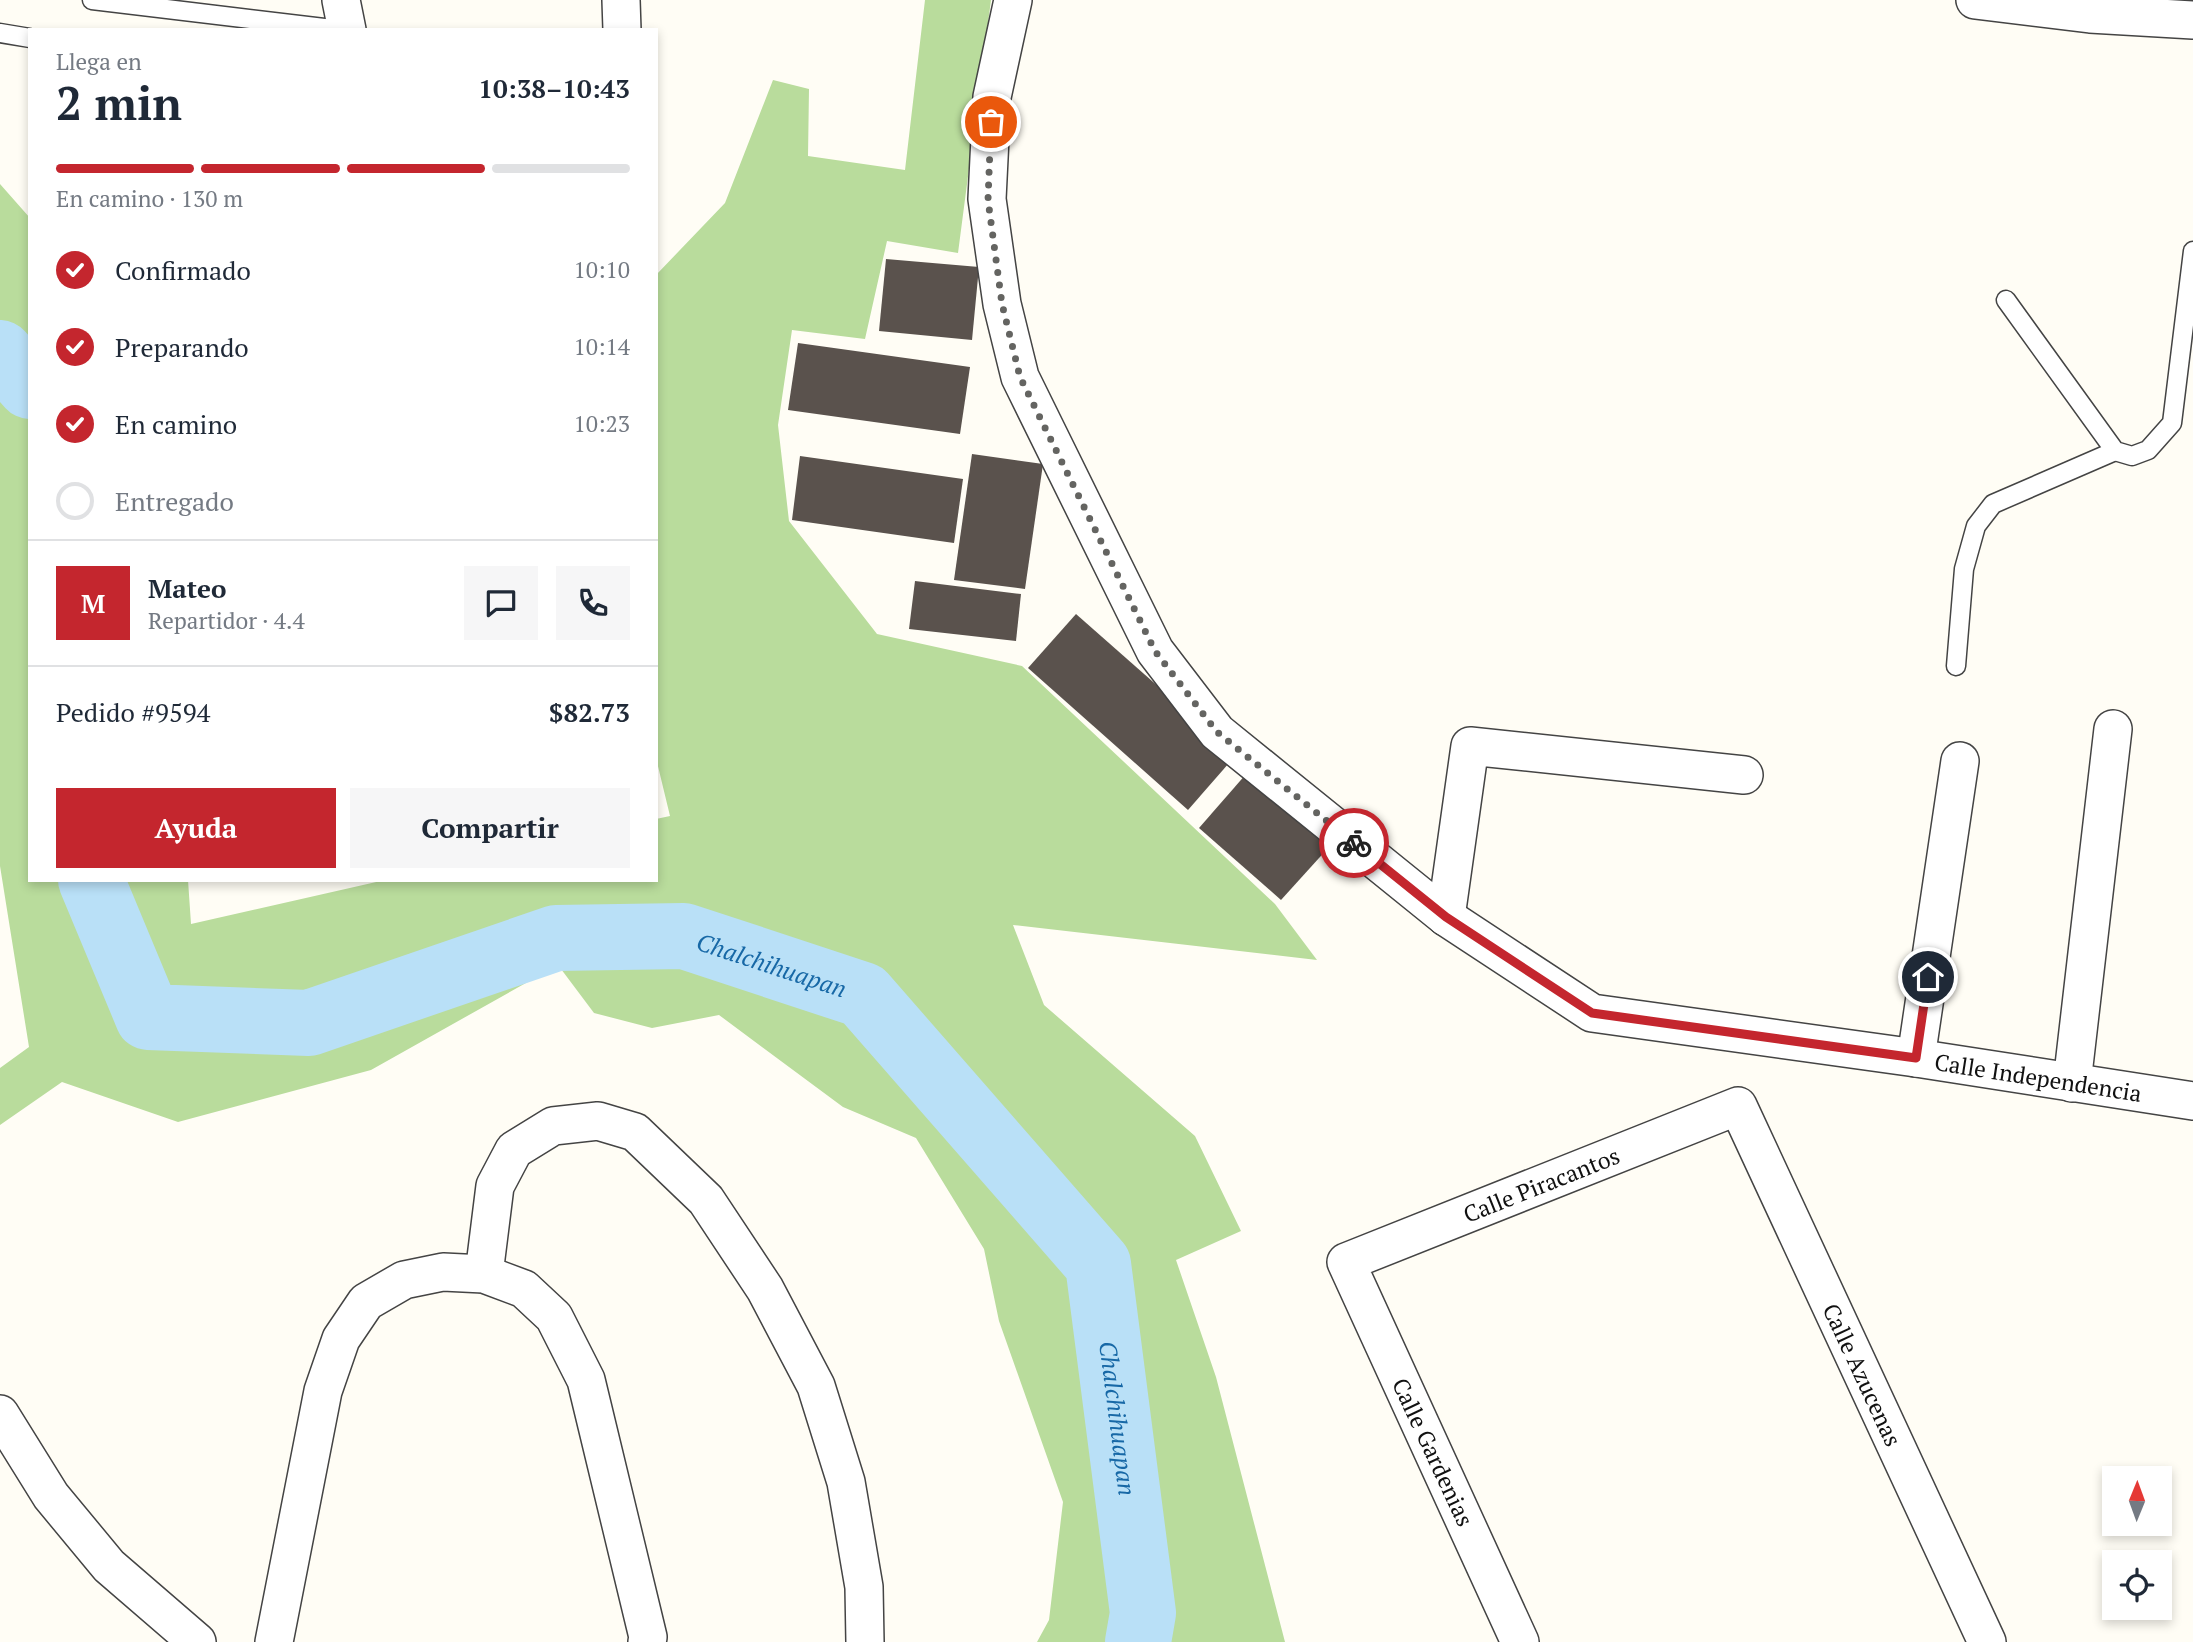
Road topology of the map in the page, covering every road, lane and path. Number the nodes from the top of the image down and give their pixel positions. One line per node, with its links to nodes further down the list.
1 (92, 0): 8 (lane)
2 (341, 0): 9 (street)
3 (621, 0): 10 (street)
4 (1013, 0): 20 (street, Calle Independencia)
5 (1975, 0): 6 (street)
6 (2096, 7): 7 (street)
7 (2193, 20)
8 (324, 28)
9 (347, 28)
10 (622, 28)
11 (0, 33): 12 (lane)
12 (28, 38)
13 (2193, 251): 15 (lane)
14 (2006, 300): 15 (lane)
15 (2115, 451): 16 (lane)
16 (1955, 666)
17 (2113, 729): 22 (street)
18 (1960, 761): 21 (street)
19 (1744, 775): 20 (street)
20 (1446, 917): 21 (street, Calle Independencia)
21 (1916, 1058): 22 (street, Calle Independencia)
22 (2072, 1083): 23 (street, Calle Independencia)
23 (2193, 1101)
24 (1738, 1106): 25 (street, Calle Piracantos); 33 (street, Calle Azucenas)
25 (1346, 1262): 32 (street, Calle Gardenias)
26 (484, 1274): 29 (street); 30 (street); 31 (street)
27 (0, 1414): 28 (street)
28 (197, 1642)
29 (274, 1642)
30 (647, 1642)
31 (865, 1642)
32 (1520, 1642)
33 (1987, 1642)

